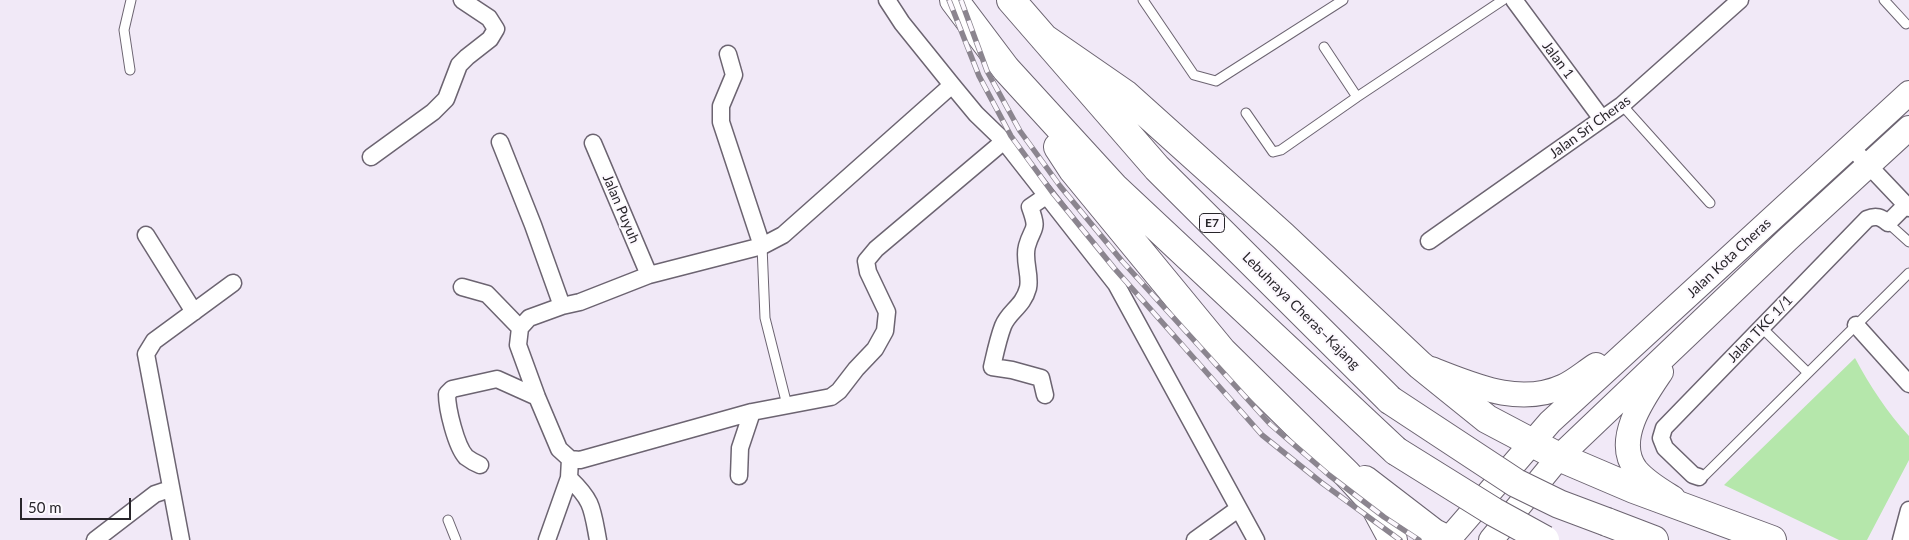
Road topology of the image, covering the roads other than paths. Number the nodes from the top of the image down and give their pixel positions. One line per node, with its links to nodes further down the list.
1 (131, 0): 17 (lane)
2 (462, 0): 29 (street)
3 (888, 0): 18 (street)
4 (954, 0): 16 (highway)
5 (1011, 0): 13 (highway, Lebuhraya Cheras–Kajang / E7)
6 (1143, 0): 7 (lane)
7 (1343, 0)
8 (1503, 0): 20 (lane)
9 (1514, 0): 23 (street, Jalan 1)
10 (1740, 0): 21 (street, Jalan Sri Cheras)
11 (1884, 0): 12 (lane)
12 (1906, 24)
13 (1044, 38): 50 (highway); 81 (highway, Lebuhraya Cheras–Kajang / E7, bridge)
14 (1324, 47): 20 (lane)
15 (728, 54): 38 (street)
16 (1006, 69): 57 (highway); 80 (highway, bridge)
17 (130, 70)
18 (952, 85): 26 (street); 38 (street)
19 (1909, 93): 28 (main road, Jalan Kota Cheras)
20 (1357, 97): 22 (lane)
21 (1622, 106): 23 (street, Jalan Sri Cheras); 32 (lane)
22 (1246, 113)
23 (1602, 119): 36 (street, Jalan Sri Cheras)
24 (1909, 128): 30 (main road, Jalan Kota Cheras)
25 (500, 142): 43 (street)
26 (1004, 142): 31 (street); 55 (street)
27 (593, 143): 40 (street, Jalan Puyuh)
28 (1851, 147): 30 (street); 45 (main road, Jalan Kota Cheras)
29 (371, 158)
30 (1869, 166): 33 (street); 49 (main road, Jalan Kota Cheras)
31 (1046, 196): 53 (street); 67 (street)
32 (1710, 203)
33 (1908, 207): 34 (street)
34 (1888, 223): 37 (lane); 47 (street, Jalan TKC 1/1)
35 (146, 235): 44 (street)
36 (1429, 241)
37 (1909, 242)
38 (762, 246): 40 (street); 55 (lane)
39 (1909, 273): 46 (lane)
40 (650, 275): 43 (street)
41 (233, 283): 44 (street)
42 (462, 287): 48 (street)
43 (562, 306): 48 (street)
44 (194, 312): 65 (street)
45 (1662, 320): 50 (main road); 58 (main road, Jalan Kota Cheras)
46 (1856, 325): 51 (lane); 52 (street)
47 (1761, 327): 51 (lane); 63 (street, Jalan TKC 1/1)
48 (520, 328): 54 (street)
49 (1682, 339): 59 (main road, Jalan Kota Cheras); 66 (main road)
50 (1420, 365): 58 (highway)
51 (1808, 373): 63 (lane)
52 (1909, 384)
53 (1045, 395)
54 (537, 398): 60 (street); 61 (street)
55 (787, 405): 56 (street)
56 (752, 412): 60 (street); 62 (street)
57 (1314, 441): 77 (highway); 78 (highway)
58 (1532, 443): 59 (highway); 78 (main road, Jalan Kota Cheras)
59 (1559, 457): 66 (highway); 79 (main road, Jalan Kota Cheras)
60 (570, 459): 64 (street)
61 (480, 465)
62 (739, 476)
63 (1699, 476)
64 (569, 478): 73 (street); 74 (street)
65 (170, 489): 70 (street); 71 (street)
66 (1689, 508): 82 (highway)
67 (1238, 509): 75 (street); 76 (street)
68 (1909, 510): 83 (street)
69 (448, 520): 72 (lane)
70 (95, 540)
71 (181, 540)
72 (456, 540)
73 (547, 540)
74 (598, 540)
75 (1195, 540)
76 (1256, 540)
77 (1393, 540)
78 (1448, 540)
79 (1490, 540)
80 (1545, 540)
81 (1654, 540)
82 (1772, 540)
83 (1901, 540)

